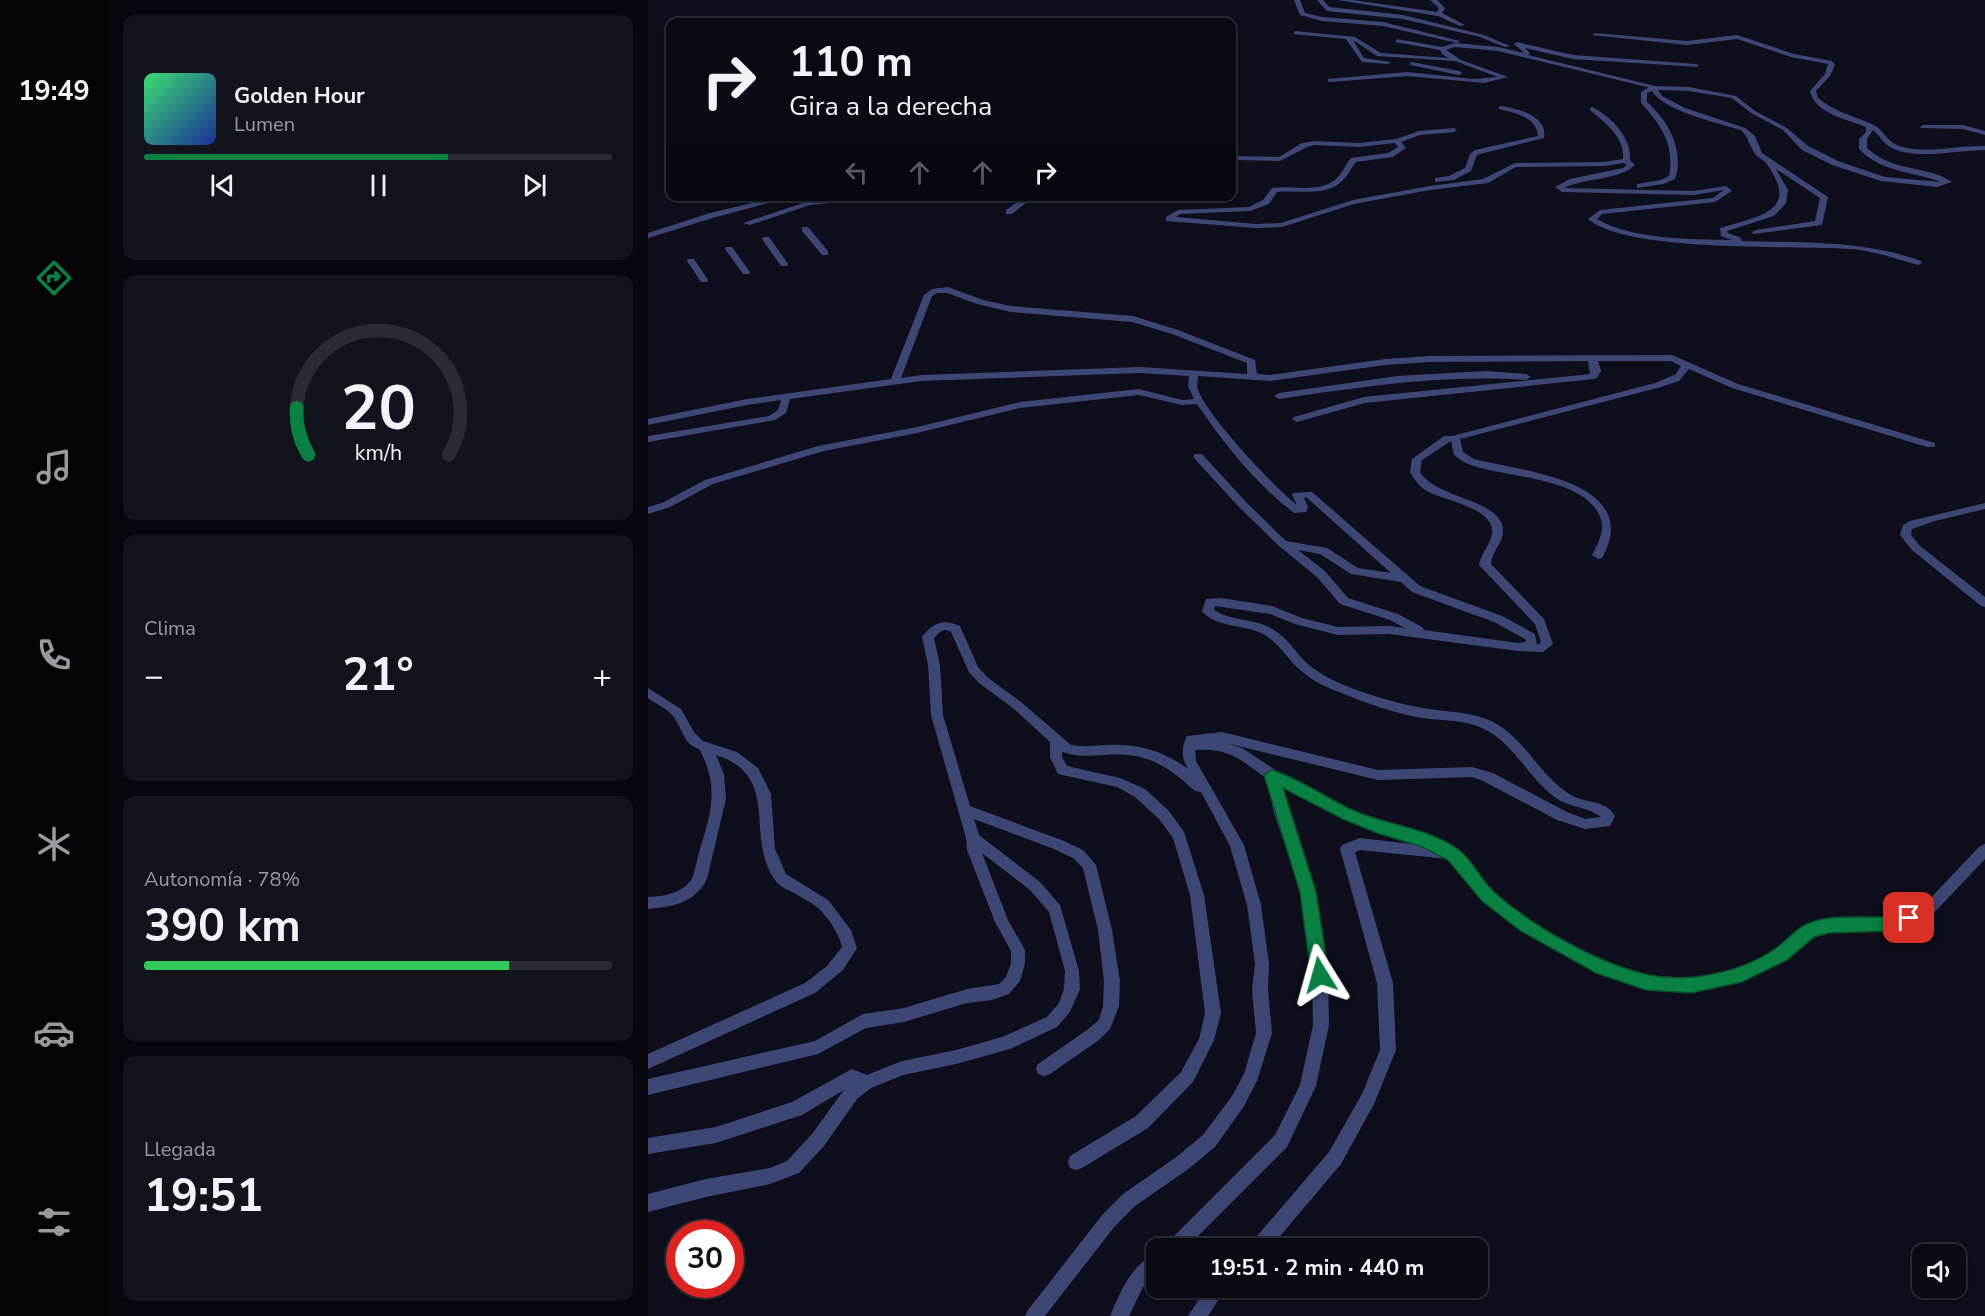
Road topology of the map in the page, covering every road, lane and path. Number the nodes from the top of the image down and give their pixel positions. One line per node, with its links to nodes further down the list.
1 (1297, 0): 11 (street)
2 (1320, 0): 8 (street)
3 (1341, 0): 5 (street)
4 (1433, 0): 5 (street)
5 (1439, 14): 8 (street)
6 (1295, 33): 9 (street)
7 (1595, 34): 21 (street)
8 (1482, 36): 13 (street)
9 (1348, 38): 14 (street); 17 (street)
10 (1397, 40): 12 (street)
11 (1472, 45): 12 (street); 13 (street)
12 (1442, 49): 14 (street)
13 (1527, 55): 15 (street); 18 (street)
14 (1459, 61): 17 (street)
15 (1696, 66)
16 (1330, 80): 17 (street)
17 (1487, 81)
18 (1654, 88): 21 (street); 29 (street); 30 (street)
19 (1501, 108): 31 (street)
20 (1592, 109): 28 (street)
21 (1870, 126): 26 (street)
22 (1923, 127): 24 (street)
23 (1454, 130): 25 (street)
24 (1985, 133)
25 (1397, 141): 27 (street); 31 (street)
26 (1985, 148)
27 (1236, 158)
28 (1626, 160): 30 (street); 31 (street)
29 (1769, 161): 38 (street); 41 (street)
30 (1597, 189): 41 (street)
31 (1395, 194)
32 (771, 201): 39 (street)
33 (816, 201): 36 (street)
34 (1025, 201): 35 (street)
35 (1009, 212)
36 (747, 223)
37 (805, 229): 43 (street)
38 (1756, 232)
39 (648, 236)
40 (766, 239): 46 (street)
41 (1757, 245): 45 (street)
42 (729, 249): 47 (street)
43 (825, 253)
44 (691, 261): 48 (street)
45 (1918, 263)
46 (784, 264)
47 (746, 272)
48 (704, 280)
49 (1592, 358): 50 (street); 52 (street); 53 (street)
50 (1686, 365): 60 (street); 62 (street)
51 (1194, 375): 52 (street); 54 (street); 57 (street)
52 (1252, 378): 54 (street)
53 (1556, 380): 55 (street); 58 (street)
54 (895, 381): 56 (street)
55 (1280, 396)
56 (786, 397): 59 (street); 61 (street)
57 (1199, 401): 65 (street); 68 (street)
58 (1297, 418)
59 (648, 422)
60 (1454, 438): 67 (street); 71 (street)
61 (648, 439)
62 (1931, 445)
63 (1198, 456): 66 (street)
64 (1985, 506): 69 (street)
65 (648, 511)
66 (1283, 544): 68 (street); 70 (street)
67 (1598, 555)
68 (1405, 579): 71 (street)
69 (1985, 603)
70 (1435, 637): 71 (street); 74 (street)
71 (1528, 647)
72 (648, 692): 75 (street)
73 (1056, 739): 77 (street); 78 (street); 88 (street)
74 (1188, 746): 76 (street); 77 (street)
75 (705, 747): 82 (street); 83 (street)
76 (1272, 775): 81 (street); 90 (street)
77 (1210, 796): 94 (street)
78 (963, 809): 79 (street); 84 (street)
79 (973, 838): 85 (street); 86 (street)
80 (1985, 850): 81 (street)
81 (1453, 855): 91 (street)
82 (648, 903)
83 (648, 1062)
84 (1044, 1069)
85 (865, 1083): 87 (street); 89 (street)
86 (648, 1087)
87 (648, 1146)
88 (1076, 1162)
89 (648, 1203)
90 (1184, 1238)
91 (1267, 1238)
92 (1146, 1271): 95 (street)
93 (1210, 1298): 96 (street)
94 (1034, 1316)
95 (1119, 1316)
96 (1197, 1316)

